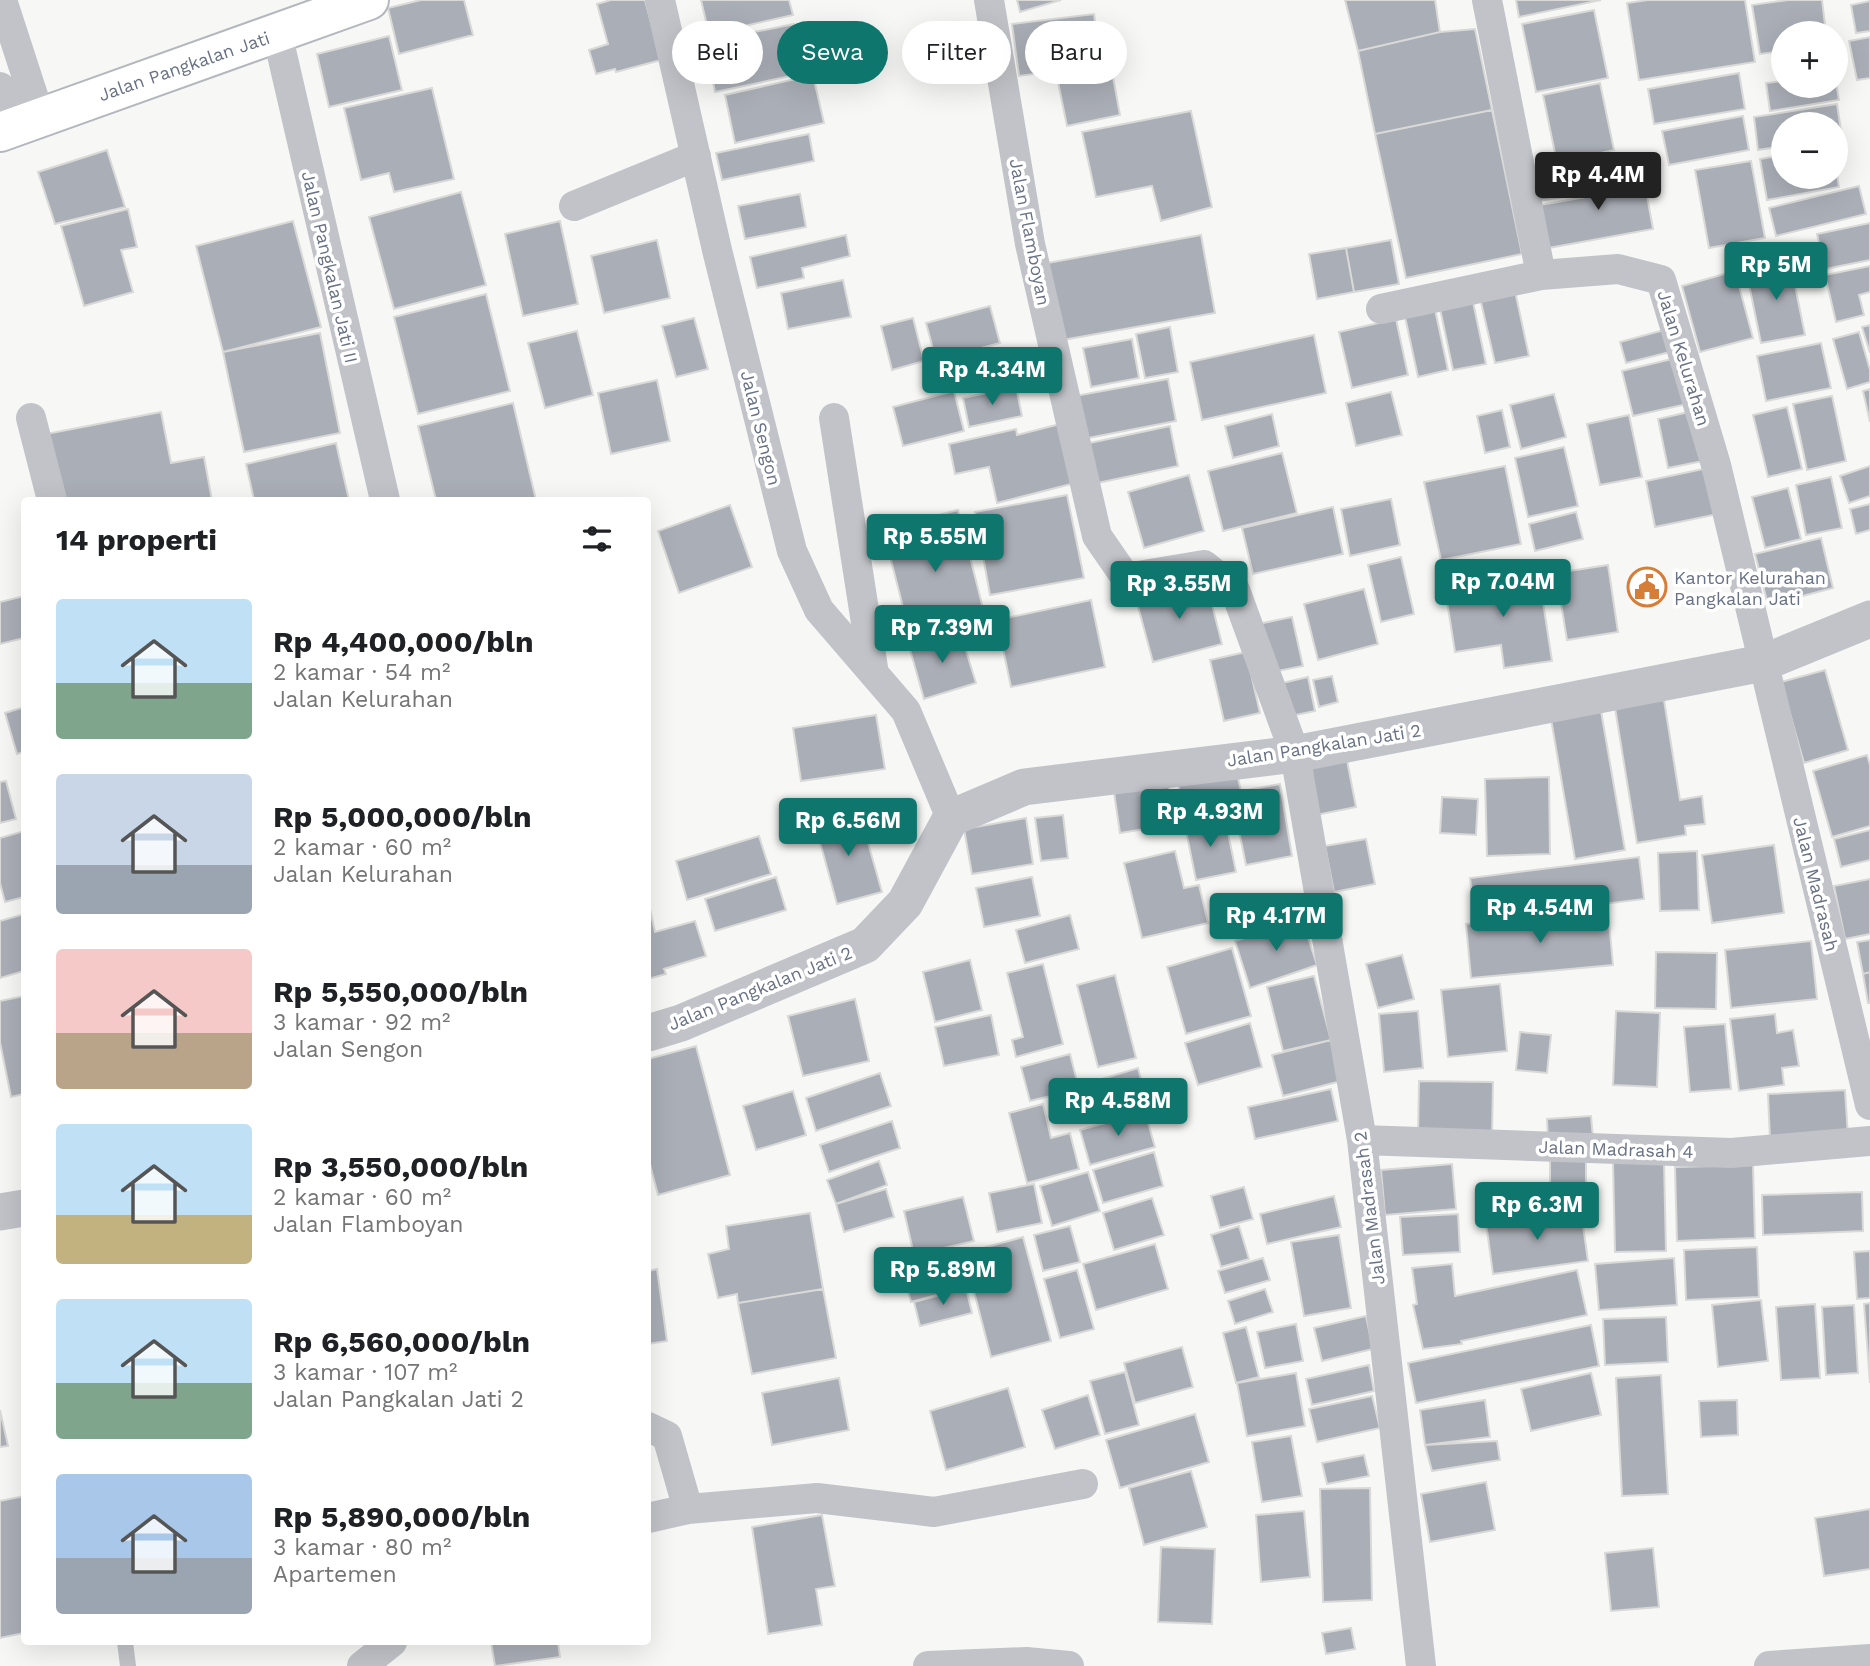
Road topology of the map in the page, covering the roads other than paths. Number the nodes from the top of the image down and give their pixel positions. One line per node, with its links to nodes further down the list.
1 (2, 0): 8 (street)
2 (369, 0): 6 (main road, Jalan Pangkalan Jati)
3 (660, 0): 9 (street, Jalan Sengon)
4 (989, 0): 20 (street, Jalan Flamboyan)
5 (1487, 0): 11 (street)
6 (277, 33): 8 (main road, Jalan Pangkalan Jati); 16 (street, Jalan Pangkalan Jati II)
7 (0, 86): 8 (street)
8 (18, 125)
9 (696, 156): 10 (street); 19 (street, Jalan Sengon)
10 (574, 206)
11 (1541, 275): 12 (street); 18 (street, Jalan Kelurahan)
12 (1381, 309)
13 (31, 418): 15 (street)
14 (834, 418): 19 (street)
15 (51, 497)
16 (384, 497)
17 (1870, 619): 18 (street, Jalan Pangkalan Jati 2)
18 (1763, 663): 20 (street, Jalan Pangkalan Jati 2); 23 (street, Jalan Madrasah)
19 (874, 674): 21 (street, Jalan Sengon)
20 (1295, 754): 21 (street, Jalan Pangkalan Jati 2); 24 (street, Jalan Madrasah 2)
21 (951, 817): 22 (street, Jalan Pangkalan Jati 2)
22 (651, 1032)
23 (1870, 1104)
24 (1362, 1140): 25 (street, Jalan Madrasah 4); 39 (street, Jalan Madrasah 2)
25 (1870, 1141)
26 (21, 1208): 27 (street)
27 (0, 1212)
28 (651, 1428): 30 (street)
29 (1083, 1484): 30 (street)
30 (688, 1509): 31 (street)
31 (651, 1517)
32 (125, 1645): 35 (lane)
33 (388, 1645): 36 (street)
34 (1870, 1659): 40 (street)
35 (128, 1666)
36 (362, 1666)
37 (928, 1666): 38 (street)
38 (1069, 1666)
39 (1421, 1666)
40 (1769, 1666)

